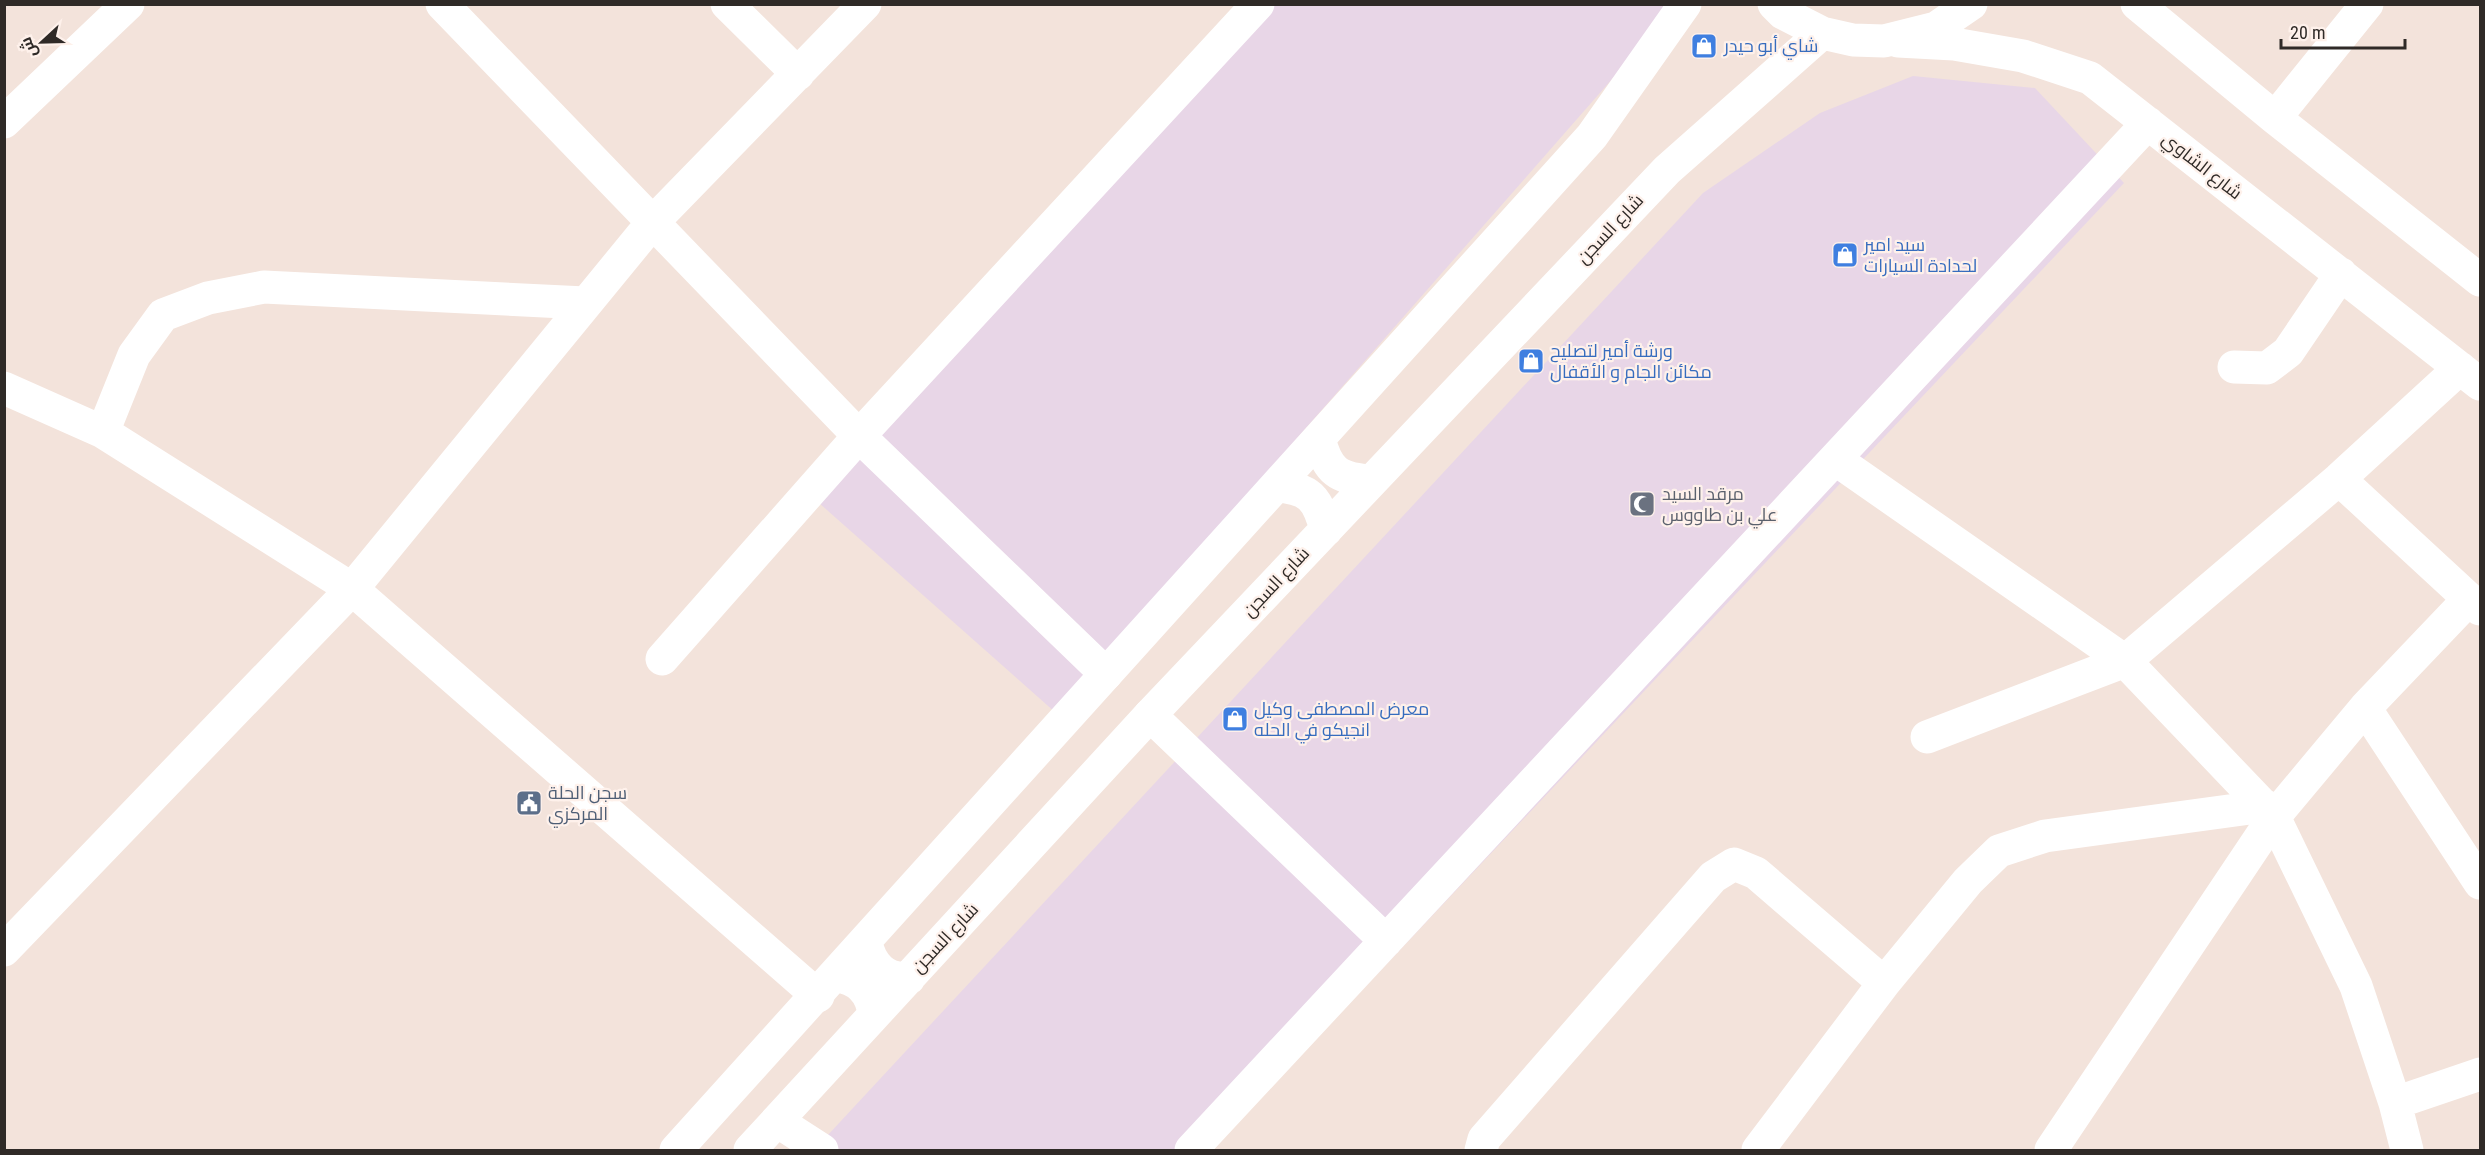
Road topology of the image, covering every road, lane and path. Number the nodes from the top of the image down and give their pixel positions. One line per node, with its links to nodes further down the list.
1 (128, 4): 15 (street)
2 (442, 4): 17 (street)
3 (727, 4): 13 (street)
4 (866, 4): 13 (street)
5 (1258, 4): 25 (street)
6 (1685, 4): 26 (street)
7 (1774, 4): 11 (street, شارع الشاوي)
8 (1971, 4): 12 (street)
9 (2137, 4): 14 (street)
10 (2367, 4): 14 (street)
11 (1822, 33): 12 (street, شارع الشاوي); 29 (street, شارع السجن)
12 (1884, 41): 16 (street, شارع الشاوي)
13 (798, 74): 17 (street)
14 (2275, 118): 19 (street)
15 (4, 122)
16 (2148, 123): 18 (street, شارع الشاوي); 27 (street)
17 (652, 223): 20 (street); 25 (street)
18 (2341, 274): 21 (street); 22 (street, شارع الشاوي)
19 (2481, 280)
20 (585, 303): 24 (street); 32 (street)
21 (2234, 367)
22 (2470, 376): 28 (street)
23 (4, 388): 24 (street)
24 (103, 432): 32 (street)
25 (859, 436): 34 (street); 36 (street)
26 (1319, 438): 29 (street); 30 (street)
27 (1835, 459): 35 (street); 42 (street)
28 (2339, 478): 33 (street); 35 (street)
29 (1372, 481): 31 (street, شارع السجن)
30 (1276, 486): 31 (street); 36 (street)
31 (1326, 530): 38 (street, شارع السجن)
32 (352, 589): 44 (street); 47 (street)
33 (2475, 604): 37 (street)
34 (662, 659)
35 (2125, 661): 39 (street); 40 (street)
36 (1106, 674): 43 (street)
37 (2365, 708): 40 (street); 41 (street)
38 (1150, 715): 42 (street); 45 (street, شارع السجن)
39 (1927, 737)
40 (2269, 812): 46 (street); 50 (street); 58 (street)
41 (2481, 883)
42 (1386, 941): 55 (street)
43 (866, 942): 45 (street); 47 (street)
44 (4, 950)
45 (909, 978): 48 (street, شارع السجن)
46 (1884, 983): 56 (street); 57 (street)
47 (827, 986): 48 (street); 52 (street)
48 (874, 1015): 51 (street, شارع السجن)
49 (2481, 1074): 50 (street)
50 (2395, 1103): 59 (street)
51 (777, 1122): 53 (street, شارع السجن); 54 (street)
52 (676, 1150)
53 (750, 1150)
54 (822, 1150)
55 (1191, 1150)
56 (1481, 1150)
57 (1758, 1150)
58 (2051, 1150)
59 (2407, 1150)

